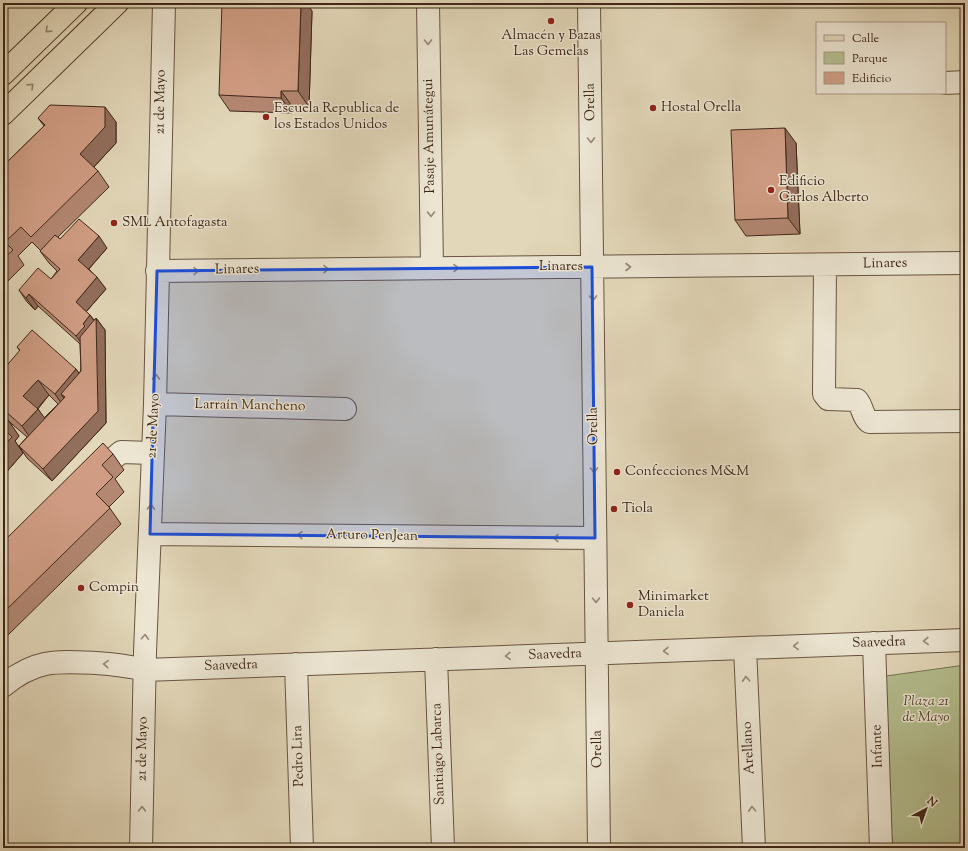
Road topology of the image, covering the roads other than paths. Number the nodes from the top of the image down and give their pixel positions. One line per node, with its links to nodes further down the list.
1 (76, 3): 6 (main road, one-way to 6)
2 (117, 3): 9 (main road, one-way to 2)
3 (164, 3): 14 (street, 21 de Mayo)
4 (428, 3): 13 (street, Pasaje Amunátegui, one-way to 13)
5 (589, 3): 12 (street, Orella, one-way to 12)
6 (3, 74)
7 (965, 82): 8 (street)
8 (946, 83)
9 (3, 114)
10 (965, 263): 11 (street, Linares)
11 (825, 265): 12 (street, Linares, one-way to 11); 17 (street)
12 (592, 267): 13 (street, Linares, one-way to 12); 21 (street, Orella, one-way to 21)
13 (432, 268): 14 (street, Linares, one-way to 13)
14 (157, 271): 15 (street, 21 de Mayo, one-way to 14)
15 (155, 404): 16 (street, Larraín Mancheno); 18 (street, 21 de Mayo)
16 (345, 409)
17 (965, 421)
18 (152, 453): 19 (street); 20 (street, 21 de Mayo, one-way to 18)
19 (75, 490)
20 (150, 534): 21 (street, Arturo PenJean, one-way to 20); 28 (street, 21 de Mayo, one-way to 20)
21 (595, 538): 25 (street, Orella, one-way to 25)
22 (965, 640): 23 (street, Saavedra, one-way to 23)
23 (874, 643): 24 (street, Saavedra, one-way to 24); 35 (street, Infante)
24 (745, 648): 25 (street, Saavedra, one-way to 25); 34 (street, Arellano, one-way to 24)
25 (596, 653): 26 (street, Saavedra, one-way to 26); 33 (street, Orella)
26 (436, 659): 27 (street, Saavedra); 32 (street, Santiago Labarca)
27 (296, 664): 28 (street, Saavedra); 31 (street, Pedro Lira)
28 (145, 670): 29 (street, Saavedra, one-way to 29); 30 (street, 21 de Mayo, one-way to 28)
29 (3, 686)
30 (142, 848)
31 (302, 848)
32 (443, 848)
33 (599, 848)
34 (754, 848)
35 (881, 848)

